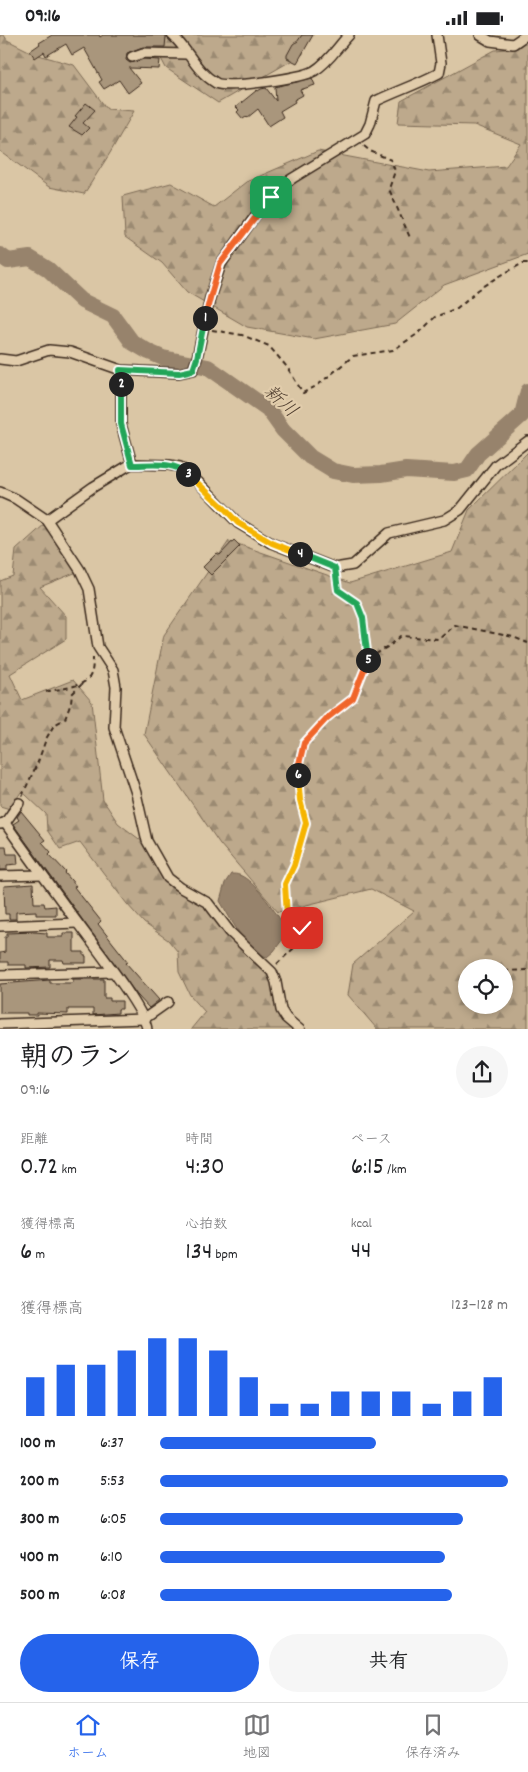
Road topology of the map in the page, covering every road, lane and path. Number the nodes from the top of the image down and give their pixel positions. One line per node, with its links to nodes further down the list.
1 (172, 35): 6 (street)
2 (349, 35): 6 (street)
3 (437, 35): 8 (street)
4 (480, 35): 5 (street)
5 (526, 35)
6 (187, 54): 7 (street)
7 (132, 57)
8 (356, 140): 9 (path); 11 (street)
9 (410, 240)
10 (528, 263): 11 (path)
11 (203, 329): 13 (street)
12 (0, 359): 13 (street)
13 (120, 370): 15 (street)
14 (528, 441): 18 (street)
15 (132, 465): 17 (street); 18 (street)
16 (0, 492): 17 (street)
17 (47, 520): 33 (street)
18 (335, 568): 21 (path)
19 (528, 643): 21 (path)
20 (93, 653): 22 (path)
21 (368, 659): 33 (path)
22 (83, 683): 23 (path); 24 (path)
23 (46, 692)
24 (19, 803): 25 (street)
25 (2, 824): 26 (street)
26 (42, 875): 27 (street); 28 (street)
27 (0, 876)
28 (77, 923): 29 (street); 32 (street)
29 (0, 926)
30 (528, 970): 31 (path)
31 (513, 971)
32 (113, 972): 34 (street); 36 (street)
33 (272, 972): 39 (street)
34 (0, 975)
35 (168, 1002): 36 (street)
36 (144, 1019): 37 (street); 38 (street)
37 (0, 1024)
38 (147, 1029)
39 (300, 1029)

